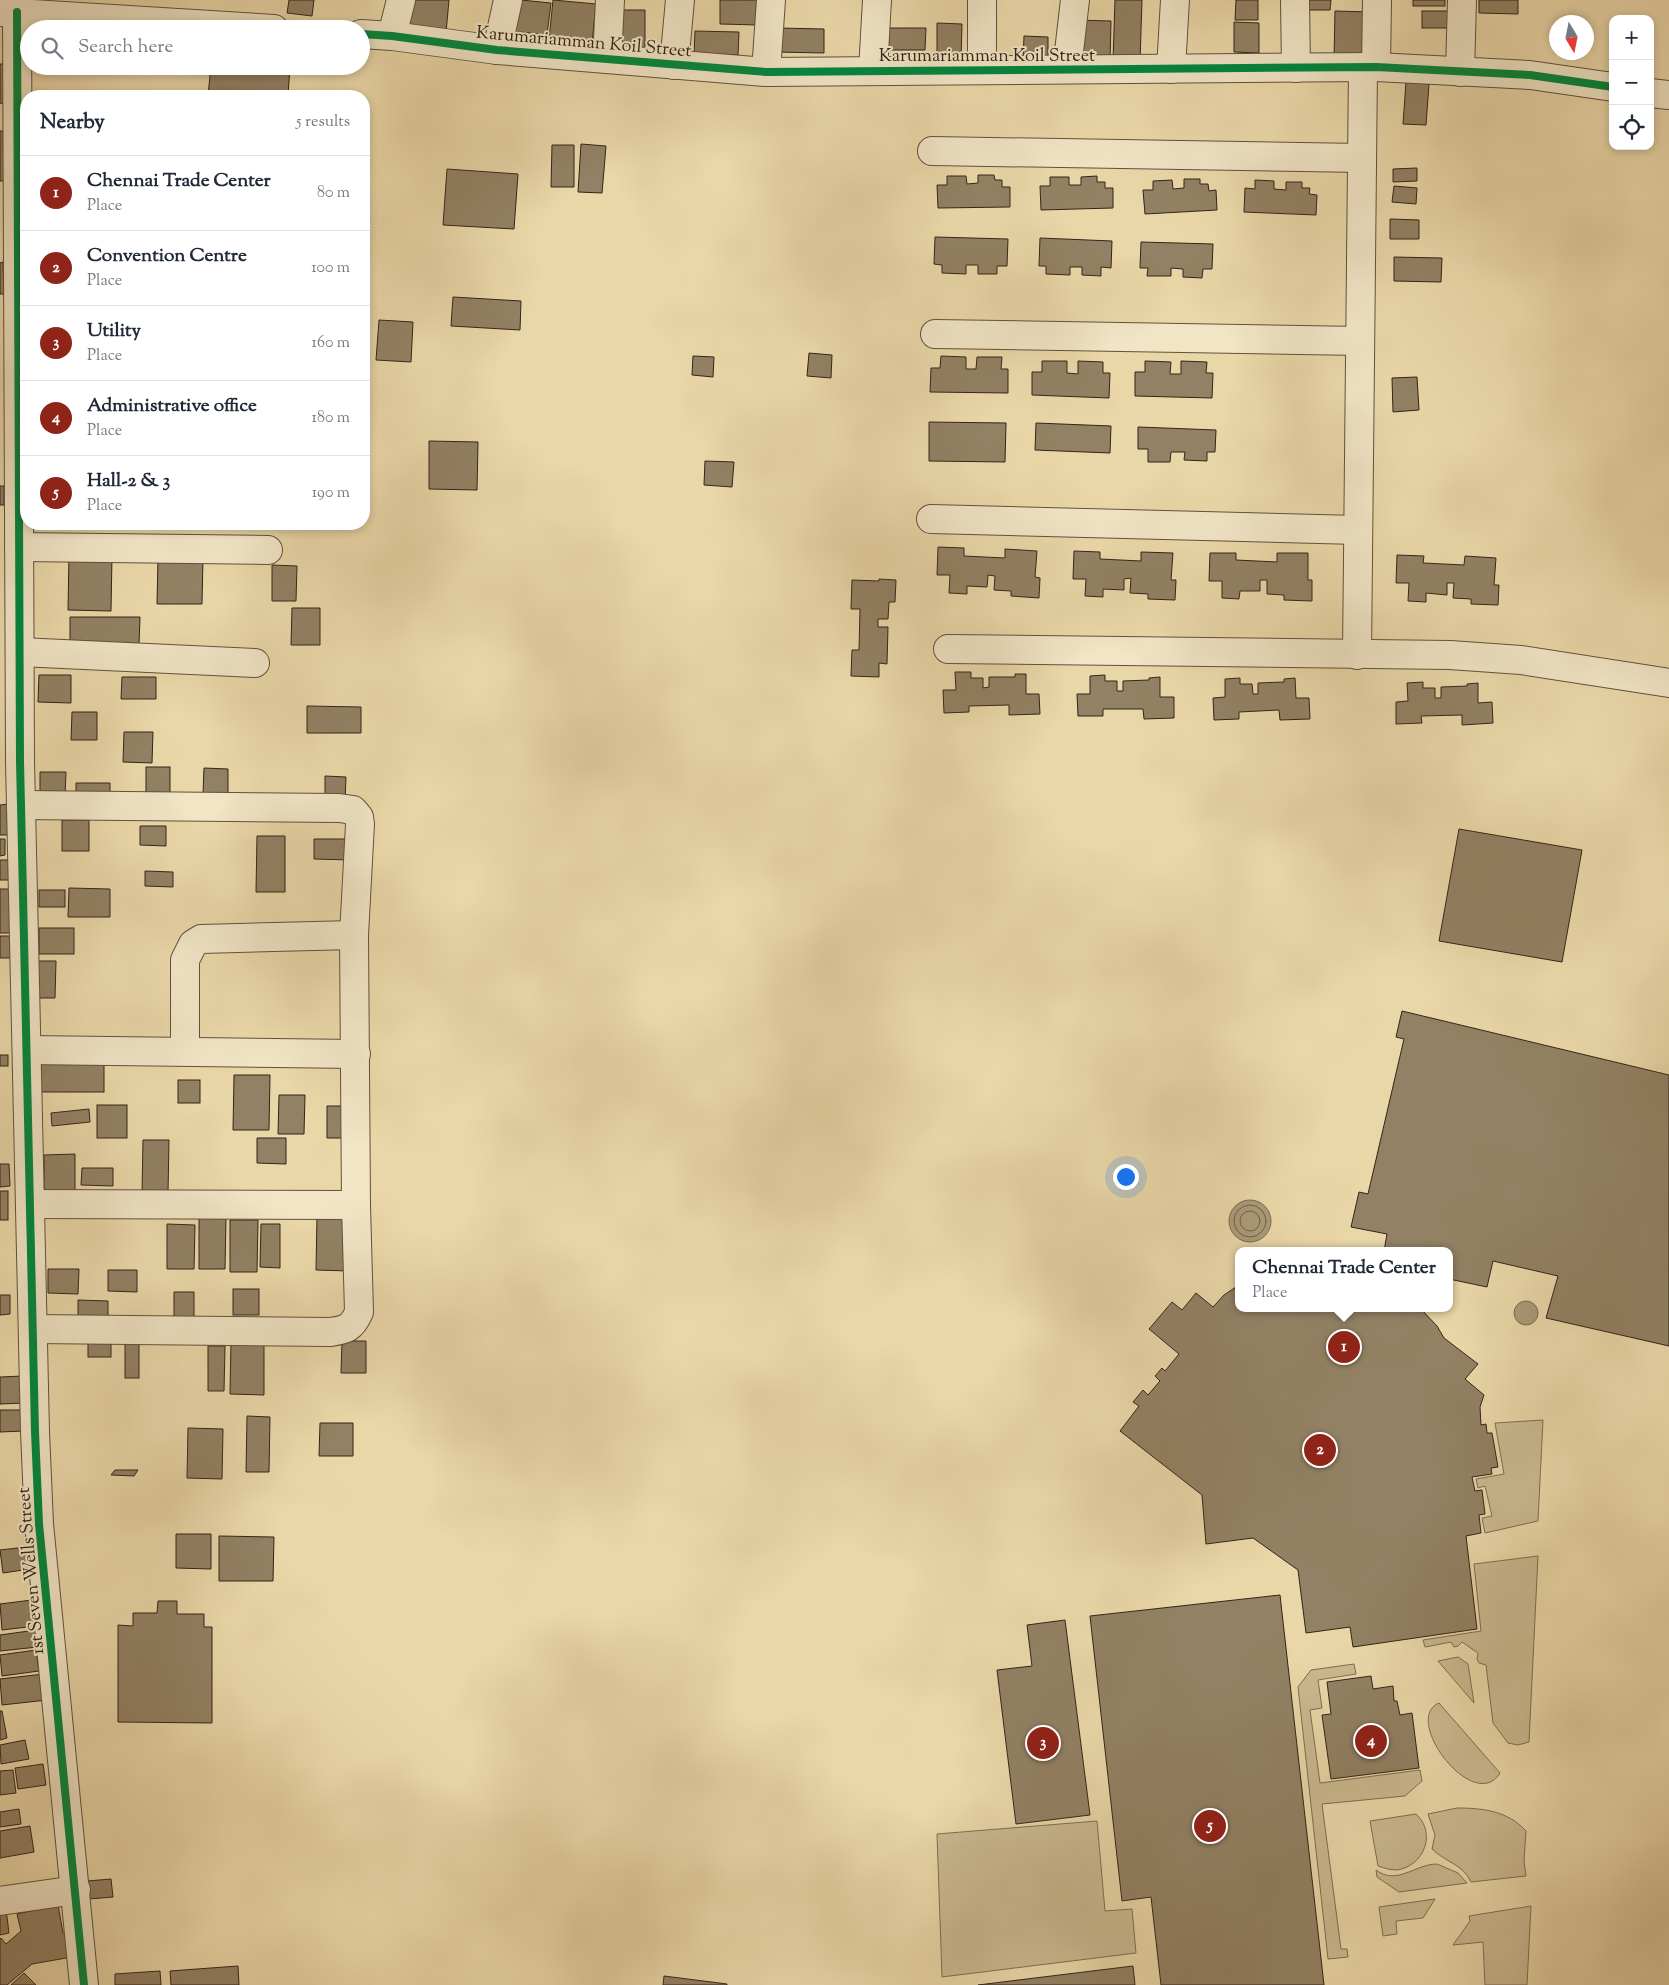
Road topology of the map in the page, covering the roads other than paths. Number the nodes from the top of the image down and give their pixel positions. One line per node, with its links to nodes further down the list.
1 (401, 0): 16 (street)
2 (508, 0): 17 (street)
3 (610, 0): 18 (street)
4 (680, 0): 19 (street)
5 (771, 0): 26 (street)
6 (877, 0): 25 (street)
7 (982, 0): 24 (street)
8 (1075, 0): 22 (street)
9 (1175, 0): 23 (street)
10 (1295, 0): 21 (street)
11 (1377, 0): 20 (street)
12 (1462, 0): 27 (street)
13 (8, 12): 14 (street); 37 (street, 1st Seven Wells Street)
14 (133, 20)
15 (370, 35): 16 (street, Karumariamman Koil Street)
16 (392, 36): 17 (street, Karumariamman Koil Street)
17 (497, 50): 18 (street, Karumariamman Koil Street)
18 (607, 59): 19 (street, Karumariamman Koil Street)
19 (674, 65): 26 (street, Karumariamman Koil Street)
20 (1369, 67): 21 (street, Karumariamman Koil Street); 27 (street, Karumariamman Koil Street); 32 (street)
21 (1296, 68): 23 (street, Karumariamman Koil Street)
22 (1066, 69): 23 (street, Karumariamman Koil Street); 24 (street, Karumariamman Koil Street)
23 (1171, 69)
24 (982, 70): 25 (street, Karumariamman Koil Street)
25 (873, 71): 26 (street, Karumariamman Koil Street)
26 (766, 72)
27 (1460, 72): 28 (street, Karumariamman Koil Street)
28 (1609, 86)
29 (1654, 93): 30 (street)
30 (1669, 95)
31 (932, 152): 32 (street)
32 (1362, 158): 34 (street)
33 (935, 334): 34 (street)
34 (1360, 341): 36 (street)
35 (931, 519): 36 (street)
36 (1358, 530): 41 (street)
37 (19, 547): 38 (street); 40 (street, 1st Seven Wells Street)
38 (268, 550)
39 (948, 649): 41 (street)
40 (20, 652): 42 (street); 44 (street, 1st Seven Wells Street)
41 (1357, 655): 43 (street)
42 (255, 663)
43 (1669, 683)
44 (21, 805): 45 (street); 46 (street, 1st Seven Wells Street)
45 (354, 935): 47 (street); 48 (street)
46 (27, 1050): 47 (street); 49 (street, 1st Seven Wells Street)
47 (185, 1051): 48 (street)
48 (356, 1054): 50 (street)
49 (30, 1204): 50 (street); 51 (street, 1st Seven Wells Street)
50 (356, 1205): 51 (street)
51 (33, 1329): 52 (street, 1st Seven Wells Street)
52 (76, 1890): 53 (street); 54 (street, 1st Seven Wells Street)
53 (0, 1901)
54 (84, 1985)

